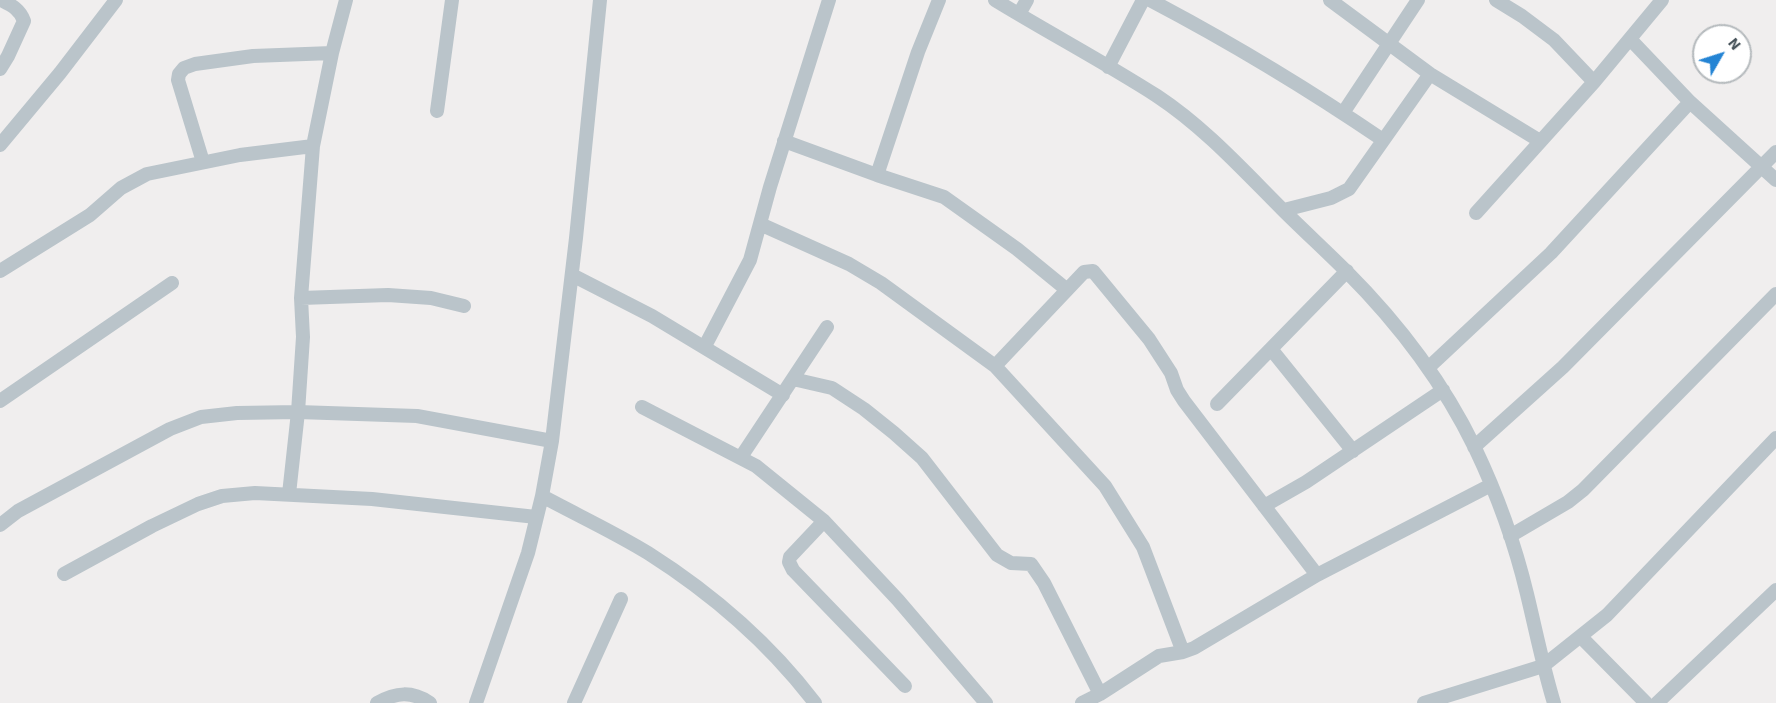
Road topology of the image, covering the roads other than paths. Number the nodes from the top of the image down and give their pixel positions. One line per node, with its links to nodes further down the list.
1 (1, 0): 16 (street)
2 (116, 0): 31 (street)
3 (346, 0): 20 (street)
4 (452, 0): 26 (street)
5 (600, 0): 43 (street)
6 (829, 0): 29 (street)
7 (939, 0): 36 (street)
8 (995, 0): 17 (street)
9 (1027, 0): 17 (street)
10 (1143, 0): 21 (street)
11 (1149, 0): 27 (street)
12 (1330, 0): 19 (street)
13 (1418, 0): 19 (street)
14 (1496, 0): 24 (street)
15 (1662, 0): 18 (street)
16 (17, 4): 22 (street)
17 (1019, 14): 21 (street)
18 (1629, 39): 24 (street); 25 (street)
19 (1389, 46): 23 (street); 27 (street)
20 (332, 53): 32 (street); 34 (street)
21 (1108, 67): 38 (street)
22 (0, 69)
23 (1430, 74): 28 (street); 30 (street)
24 (1594, 82): 30 (street)
25 (1690, 102): 35 (street); 53 (street)
26 (437, 111)
27 (1343, 113): 28 (street)
28 (1383, 140): 38 (street)
29 (784, 141): 36 (street); 40 (street)
30 (1540, 141): 39 (street)
31 (0, 145)
32 (313, 146): 34 (street); 47 (street)
33 (1776, 152): 35 (street)
34 (203, 162): 41 (street)
35 (1762, 166): 37 (street); 63 (street)
36 (876, 175): 45 (street)
37 (1776, 180)
38 (1284, 210): 42 (street)
39 (1476, 213)
40 (760, 224): 50 (street); 52 (street)
41 (0, 271)
42 (1347, 271): 51 (street); 53 (street)
43 (572, 275): 50 (street); 62 (street)
44 (172, 283): 57 (street)
45 (1066, 289): 52 (street); 69 (street)
46 (1776, 294): 73 (street)
47 (301, 298): 48 (street); 60 (street)
48 (464, 306)
49 (827, 327): 54 (street)
50 (705, 346): 56 (street)
51 (1271, 349): 58 (street); 64 (street)
52 (995, 366): 79 (street)
53 (1428, 368): 55 (street)
54 (793, 380): 56 (street); 82 (street)
55 (1443, 390): 63 (street); 64 (street)
56 (783, 394): 65 (street)
57 (0, 401)
58 (1217, 404)
59 (642, 407): 65 (street)
60 (298, 412): 62 (street); 67 (street); 72 (street)
61 (1776, 438): 78 (street)
62 (552, 441): 68 (street)
63 (1474, 447): 66 (street)
64 (1353, 451): 69 (street)
65 (741, 458): 71 (street)
66 (1491, 485): 73 (street); 75 (street)
67 (290, 494): 70 (street); 74 (street)
68 (542, 496): 70 (street); 87 (street)
69 (1264, 506): 75 (street)
70 (536, 517): 85 (street)
71 (824, 521): 81 (street); 88 (street)
72 (0, 525)
73 (1510, 536): 80 (street)
74 (64, 574)
75 (1317, 575): 79 (street)
76 (1775, 595): 93 (street)
77 (621, 598): 86 (street)
78 (1581, 637): 80 (street); 92 (street)
79 (1183, 652): 82 (street)
80 (1543, 666): 90 (street); 91 (street)
81 (905, 686)
82 (1100, 694): 89 (street)
83 (378, 703): 84 (street)
84 (430, 703)
85 (476, 703)
86 (574, 703)
87 (815, 703)
88 (986, 703)
89 (1082, 703)
90 (1424, 703)
91 (1554, 703)
92 (1646, 703)
93 (1657, 703)

